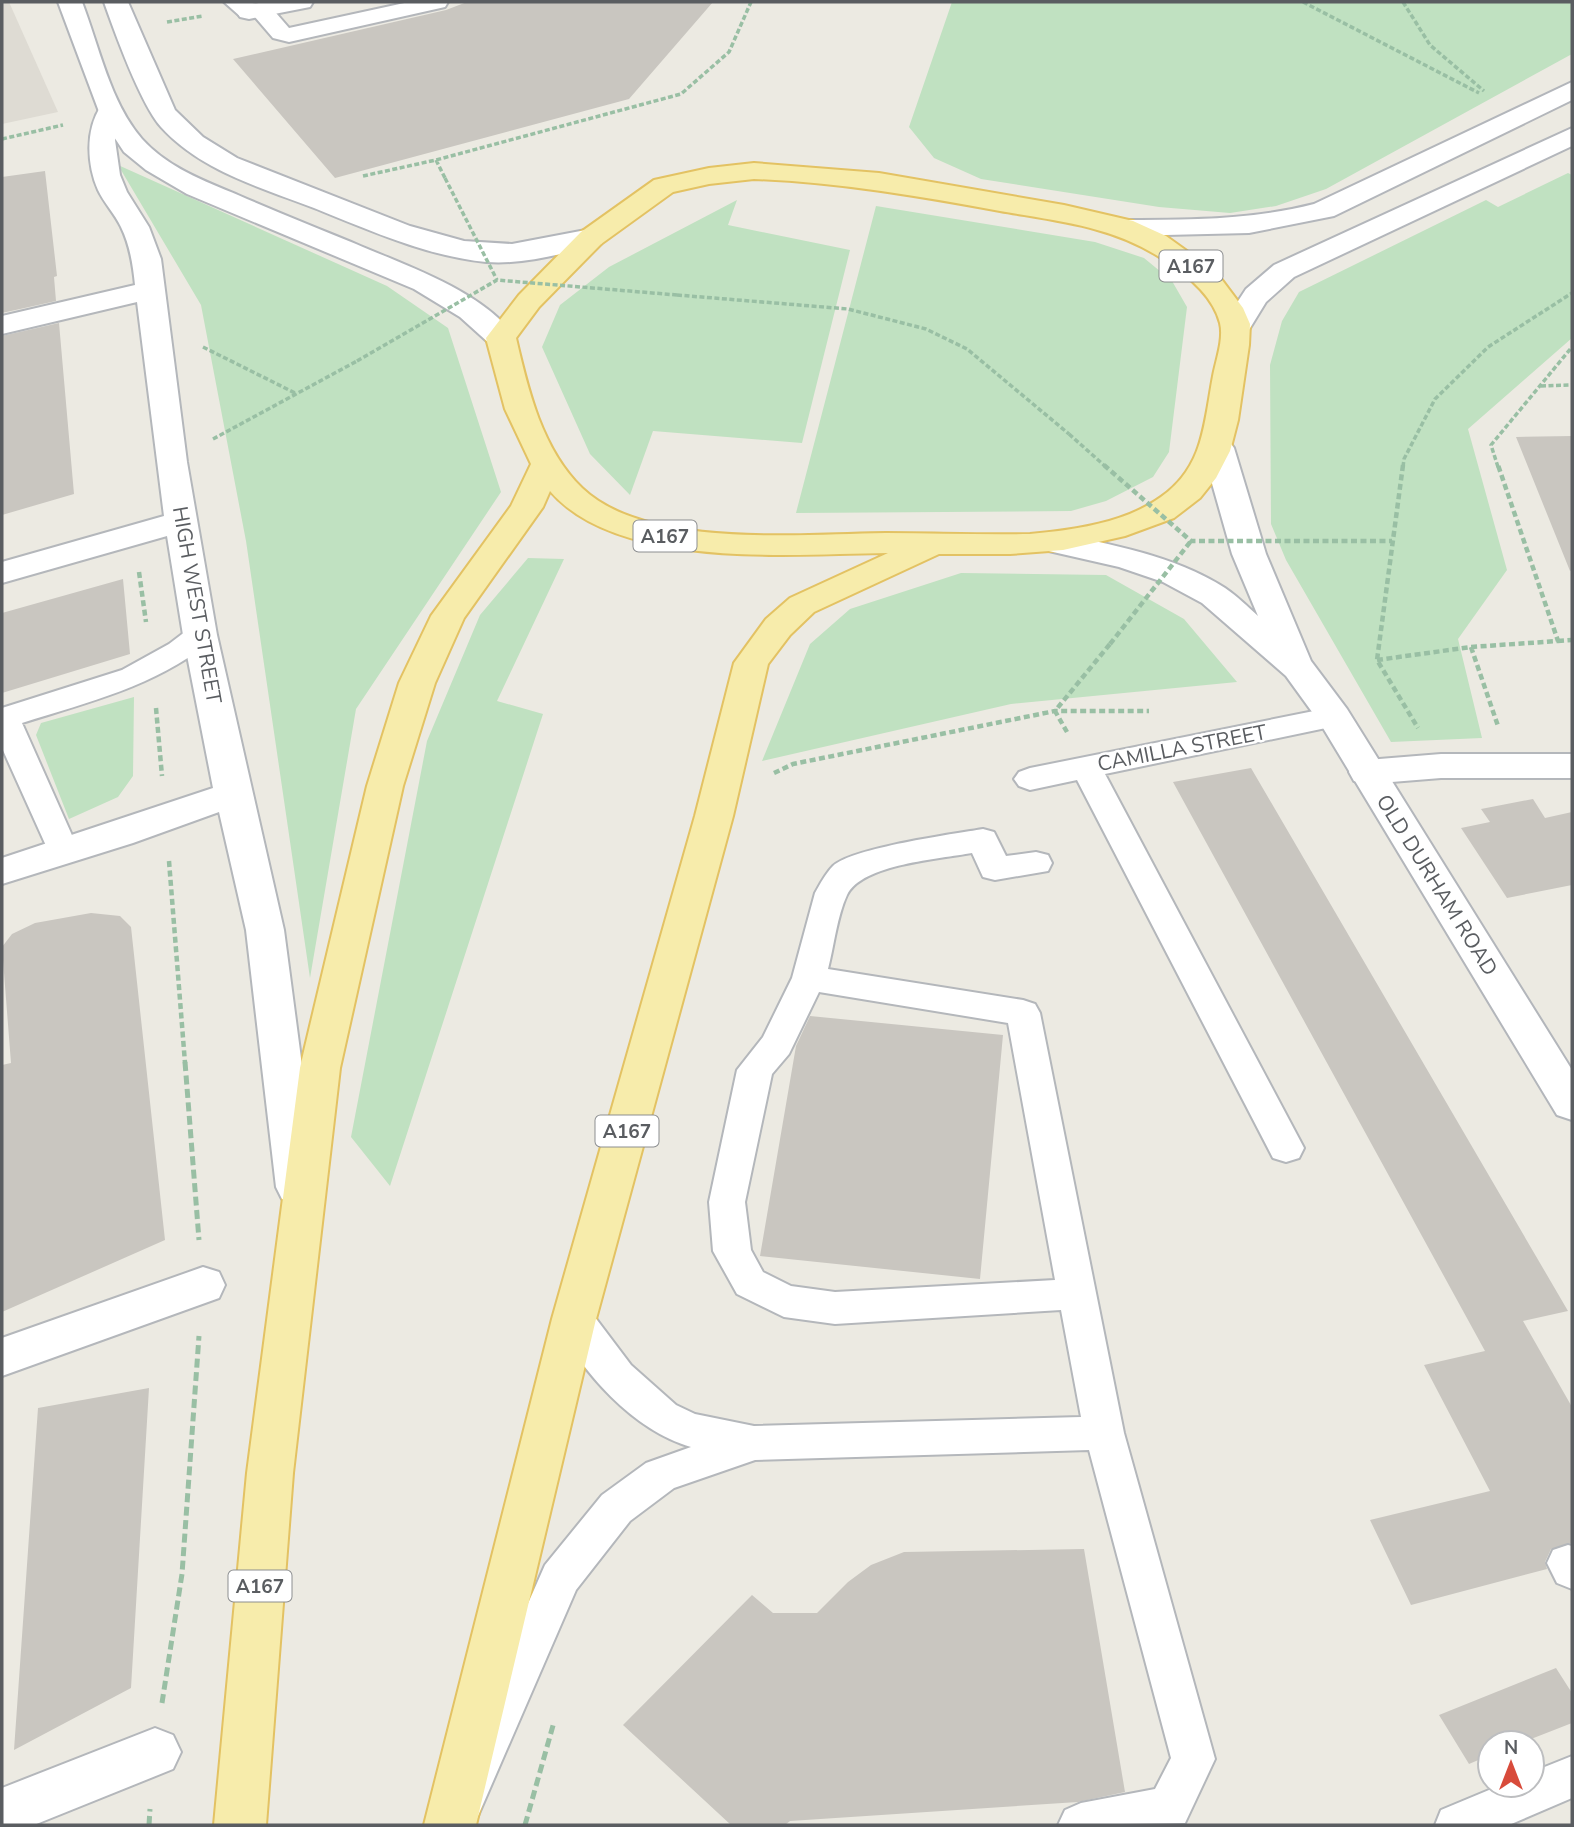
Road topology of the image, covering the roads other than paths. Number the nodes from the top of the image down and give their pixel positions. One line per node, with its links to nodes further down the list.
1 (71, 2): 7 (main road)
2 (116, 2): 10 (main road)
3 (301, 2): 5 (main road)
4 (437, 2): 5 (lane)
5 (249, 8)
6 (1572, 90): 9 (main road)
7 (110, 112): 11 (main road, HIGH WEST STREET); 14 (main road)
8 (1572, 136): 13 (main road)
9 (1125, 228): 10 (main road, A167); 13 (main road, A167)
10 (591, 238): 14 (main road, A167)
11 (153, 307): 12 (main road); 17 (main road, HIGH WEST STREET)
12 (2, 325)
13 (1236, 327): 15 (main road, A167)
14 (501, 338): 16 (main road, A167)
15 (1218, 448): 18 (main road, A167); 22 (main road, OLD DURHAM ROAD)
16 (545, 466): 19 (main road, A167); 35 (main road, A167)
17 (183, 521): 20 (main road); 21 (main road, HIGH WEST STREET)
18 (1052, 542): 19 (main road, A167); 22 (main road, OLD DURHAM ROAD)
19 (943, 543): 38 (main road, A167)
20 (2, 573)
21 (200, 635): 28 (main road, HIGH WEST STREET); 29 (lane)
22 (1298, 668): 23 (main road, OLD DURHAM ROAD)
23 (1334, 717): 25 (lane, CAMILLA STREET); 26 (main road, OLD DURHAM ROAD)
24 (1572, 766): 26 (main road)
25 (1086, 767): 27 (lane, CAMILLA STREET); 34 (lane)
26 (1367, 772): 33 (main road, OLD DURHAM ROAD)
27 (1030, 779)
28 (233, 794): 29 (main road); 35 (main road, HIGH WEST STREET)
29 (63, 851): 31 (main road)
30 (1037, 863): 32 (lane)
31 (2, 871)
32 (809, 978): 37 (lane); 37 (lane)
33 (1572, 1104)
34 (1286, 1148)
35 (302, 1221): 45 (main road, A167)
36 (203, 1285): 39 (main road)
37 (1077, 1294): 40 (lane)
38 (574, 1319): 41 (lane); 46 (main road, A167)
39 (2, 1357)
40 (1104, 1433): 41 (lane); 47 (lane)
41 (754, 1443): 46 (lane)
42 (155, 1752): 44 (main road)
43 (1572, 1777): 48 (lane)
44 (22, 1804)
45 (240, 1825)
46 (451, 1825)
47 (1081, 1825)
48 (1457, 1825)

